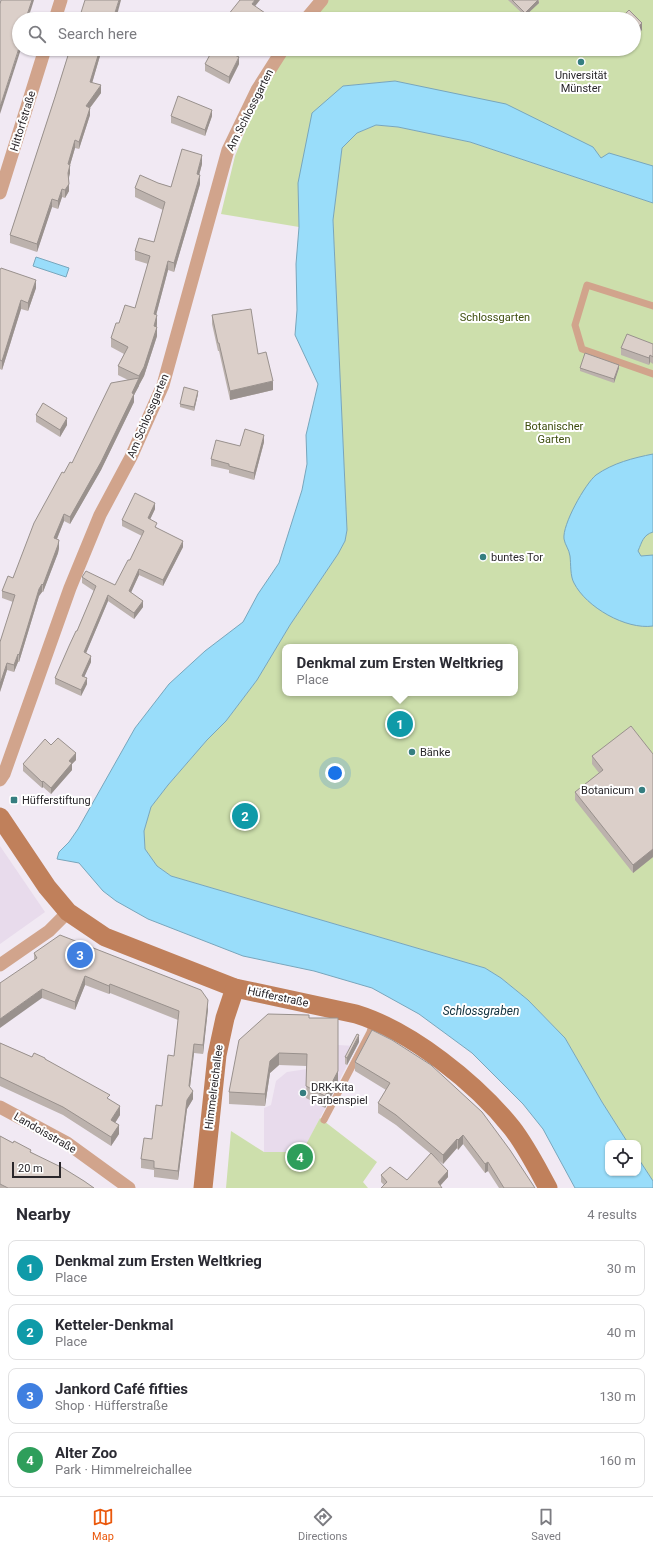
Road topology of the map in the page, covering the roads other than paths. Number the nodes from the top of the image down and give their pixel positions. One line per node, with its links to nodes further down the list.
1 (61, 0): 3 (street)
2 (322, 0): 4 (street)
3 (57, 12)
4 (312, 12)
5 (43, 56): 7 (street, Hittorfstraße)
6 (279, 56): 10 (street, Am Schlossgarten)
7 (0, 193)
8 (653, 306): 9 (lane)
9 (653, 374)
10 (0, 780)
11 (0, 817): 12 (street, Hüfferstraße)
12 (68, 912): 13 (street); 14 (street, Hüfferstraße)
13 (0, 965)
14 (235, 988): 15 (street, Hüfferstraße); 19 (street, Himmelreichallee)
15 (374, 1020): 17 (lane); 20 (street, Hüfferstraße)
16 (0, 1107): 18 (street, Landoisstraße)
17 (324, 1120)
18 (129, 1188)
19 (203, 1188)
20 (548, 1188)

